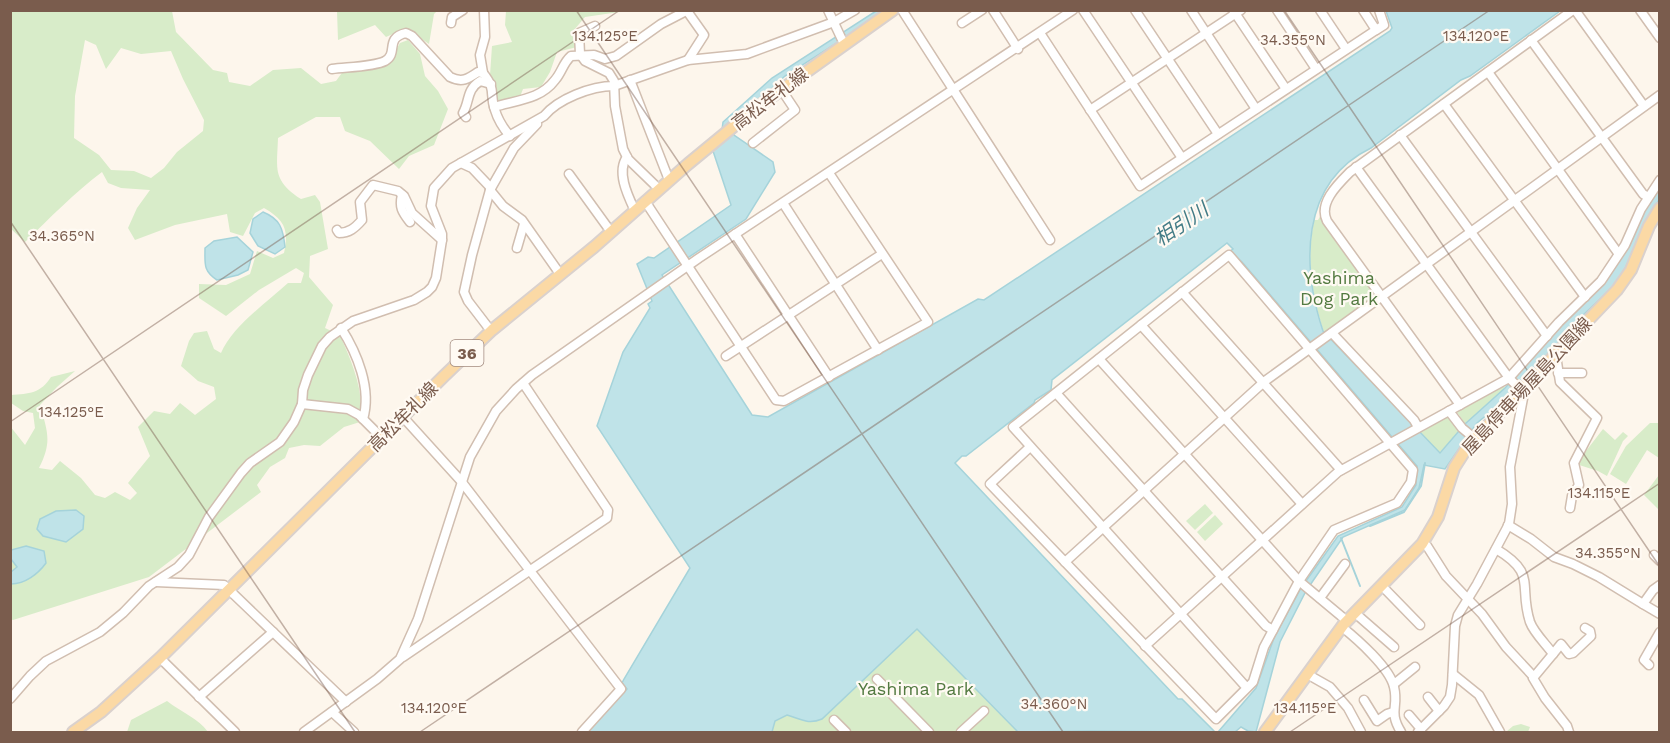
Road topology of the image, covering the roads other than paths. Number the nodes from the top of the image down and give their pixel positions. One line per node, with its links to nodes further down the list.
1 (463, 10): 22 (street)
2 (484, 10): 39 (street)
3 (828, 10): 21 (street)
4 (855, 10): 21 (street)
5 (893, 10): 30 (main road, 高松牟礼線 / 36)
6 (902, 10): 46 (street)
7 (981, 10): 23 (street)
8 (993, 10): 31 (street)
9 (1073, 10): 26 (street)
10 (1083, 10): 41 (street)
11 (1135, 10): 34 (street)
12 (1191, 10): 27 (street)
13 (1277, 10): 37 (street)
14 (1320, 10): 32 (street)
15 (1363, 10): 25 (street)
16 (1379, 10): 25 (street)
17 (1574, 10): 29 (street); 49 (street)
18 (1640, 10): 28 (street)
19 (688, 11): 33 (street); 35 (street)
20 (1237, 12): 27 (street); 45 (street)
21 (834, 22): 30 (street); 35 (street)
22 (451, 23)
23 (962, 23)
24 (595, 26): 33 (street)
25 (1376, 30): 32 (street)
26 (1040, 33): 31 (street); 52 (street)
27 (1206, 33): 34 (street); 51 (street)
28 (1659, 38)
29 (1531, 40): 38 (street); 58 (street)
30 (844, 44): 44 (main road, 高松牟礼線 / 36)
31 (1018, 49): 46 (street)
32 (1346, 49): 37 (street)
33 (580, 54): 43 (street); 50 (street)
34 (1168, 59): 41 (street); 55 (street)
35 (687, 60): 40 (street)
36 (332, 69): 39 (street)
37 (1316, 69): 45 (street)
38 (1488, 72): 48 (street); 64 (street)
39 (483, 73): 42 (street)
40 (630, 80): 43 (street); 67 (street)
41 (1132, 83): 52 (street); 61 (street)
42 (491, 84): 50 (street); 54 (street)
43 (614, 86): 53 (street); 60 (street)
44 (782, 89): 59 (street); 67 (main road, 高松牟礼線 / 36)
45 (1286, 89): 51 (street)
46 (953, 91): 65 (street); 85 (street)
47 (1659, 95): 49 (street)
48 (1444, 104): 56 (street); 74 (street)
49 (1644, 106): 58 (street)
50 (494, 107): 57 (street)
51 (1257, 109): 55 (street)
52 (1090, 110): 61 (street)
53 (544, 116): 57 (street); 69 (street)
54 (466, 117)
55 (1218, 134): 61 (street)
56 (1400, 135): 63 (street); 82 (street)
57 (510, 136): 62 (street)
58 (1602, 137): 64 (street); 72 (street)
59 (753, 143)
60 (627, 157): 70 (street); 77 (street)
61 (1182, 158)
62 (461, 163): 69 (street); 84 (street)
63 (1356, 167): 90 (street); 94 (street)
64 (1558, 169): 74 (street); 87 (street)
65 (829, 173): 75 (street); 88 (street)
66 (569, 174): 81 (street)
67 (669, 180): 70 (main road, 高松牟礼線 / 36)
68 (1659, 180): 72 (street)
69 (490, 189): 79 (street); 99 (street)
70 (659, 189): 73 (main road, 高松牟礼線 / 36)
71 (402, 195): 78 (street); 80 (street); 84 (street)
72 (1648, 197): 87 (street)
73 (645, 201): 77 (main road, 高松牟礼線 / 36); 89 (street)
74 (1514, 201): 82 (street); 95 (street)
75 (783, 203): 83 (street); 92 (street)
76 (1659, 208): 107 (main road, 屋島停車場屋島公園線)
77 (635, 211): 81 (main road, 高松牟礼線 / 36)
78 (410, 222)
79 (524, 224): 86 (street); 91 (street)
80 (337, 230)
81 (611, 232): 91 (main road, 高松牟礼線 / 36)
82 (1471, 232): 90 (street); 101 (street)
83 (735, 234): 89 (street); 96 (street)
84 (442, 240): 98 (street)
85 (1050, 240)
86 (517, 248)
87 (1618, 253): 95 (street)
88 (882, 254): 92 (street); 104 (street)
89 (687, 263): 102 (street); 112 (street)
90 (1427, 264): 94 (street); 111 (street)
91 (560, 274): 99 (main road, 高松牟礼線 / 36)
92 (836, 284): 96 (street); 104 (street)
93 (1182, 292): 97 (street); 103 (street); 113 (street)
94 (1382, 297): 100 (street); 117 (street)
95 (1585, 297): 101 (street)
96 (789, 316): 102 (street); 110 (street)
97 (1141, 325): 106 (street); 120 (street)
98 (341, 328): 116 (street); 121 (street)
99 (491, 331): 119 (main road, 高松牟礼線 / 36)
100 (1330, 334): 103 (street); 122 (street)
101 (1547, 336): 111 (street)
102 (741, 347): 105 (street); 110 (street)
103 (1311, 348): 113 (street); 125 (street)
104 (878, 350): 110 (street)
105 (726, 357)
106 (1099, 358): 115 (street); 127 (street)
107 (1552, 358): 108 (street); 114 (main road, 屋島停車場屋島公園線)
108 (1558, 373): 109 (street); 132 (street)
109 (1582, 373)
110 (829, 377)
111 (1509, 378): 114 (street); 117 (street)
112 (523, 383): 129 (street); 140 (street)
113 (1264, 383): 120 (street); 128 (street)
114 (1521, 390): 123 (main road, 屋島停車場屋島公園線); 133 (street)
115 (1056, 393): 126 (street); 130 (street)
116 (302, 404): 121 (street); 142 (street)
117 (1460, 405): 118 (street)
118 (1449, 411): 122 (street); 123 (street)
119 (403, 417): 124 (main road, 高松牟礼線 / 36); 129 (street)
120 (1224, 418): 127 (street); 131 (street)
121 (363, 419): 124 (street)
122 (1417, 428): 125 (street)
123 (1472, 436): 136 (main road, 屋島停車場屋島公園線)
124 (382, 438): 146 (main road, 高松牟礼線 / 36)
125 (1393, 442): 128 (street); 143 (street)
126 (1030, 447): 134 (street); 138 (street)
127 (1185, 454): 130 (street); 135 (street)
128 (1341, 470): 131 (street)
129 (461, 481): 140 (street); 163 (street)
130 (1144, 490): 134 (street); 141 (street)
131 (1302, 504): 135 (street)
132 (1570, 508)
133 (1508, 525): 137 (street); 149 (street)
134 (1103, 528): 138 (street); 151 (street)
135 (1262, 540): 141 (street); 143 (street)
136 (1423, 543): 145 (main road, 屋島停車場屋島公園線); 148 (street)
137 (1496, 549): 148 (street); 161 (street)
138 (1065, 562): 159 (street)
139 (1345, 564): 147 (street)
140 (529, 570): 163 (street); 189 (street)
141 (1221, 577): 151 (street); 156 (street)
142 (156, 582): 146 (street); 174 (street)
143 (1301, 582): 147 (street); 156 (street)
144 (1659, 585): 149 (street)
145 (1382, 586): 150 (main road, 屋島停車場屋島公園線); 154 (street)
146 (228, 589): 157 (street); 162 (main road, 高松牟礼線 / 36)
147 (1320, 598): 153 (street)
148 (1467, 598): 167 (street); 168 (street)
149 (1643, 604): 152 (street)
150 (1355, 612): 153 (main road, 屋島停車場屋島公園線); 160 (street)
151 (1180, 614): 159 (street); 171 (street)
152 (1659, 614)
153 (1344, 624): 166 (main road, 屋島停車場屋島公園線); 170 (street)
154 (1420, 625)
155 (1585, 628): 161 (street)
156 (1273, 630): 171 (street)
157 (273, 632): 172 (street); 176 (street)
158 (1659, 632): 164 (street)
159 (1145, 646): 171 (street)
160 (1394, 647)
161 (1553, 654): 168 (street)
162 (160, 658): 172 (street); 185 (main road, 高松牟礼線 / 36)
163 (400, 659): 176 (street)
164 (1649, 665)
165 (1414, 667): 170 (street)
166 (1307, 674): 193 (main road, 屋島停車場屋島公園線); 194 (street)
167 (1453, 674): 178 (street); 183 (street)
168 (1533, 676): 196 (street)
169 (877, 679): 191 (street)
170 (1394, 684): 180 (street)
171 (1247, 688)
172 (199, 697): 186 (street)
173 (1428, 697): 178 (street)
174 (10, 699)
175 (1364, 700): 180 (street)
176 (346, 702): 179 (street)
177 (984, 711): 192 (street)
178 (1440, 711): 184 (street)
179 (332, 712): 187 (street); 188 (street)
180 (1393, 712): 195 (street)
181 (1409, 715): 184 (street)
182 (834, 720): 190 (street)
183 (1495, 730)
184 (1419, 731)
185 (73, 732)
186 (235, 732)
187 (304, 732)
188 (354, 732)
189 (582, 732)
190 (846, 732)
191 (929, 732)
192 (961, 732)
193 (1265, 732)
194 (1361, 732)
195 (1401, 732)
196 (1569, 732)

